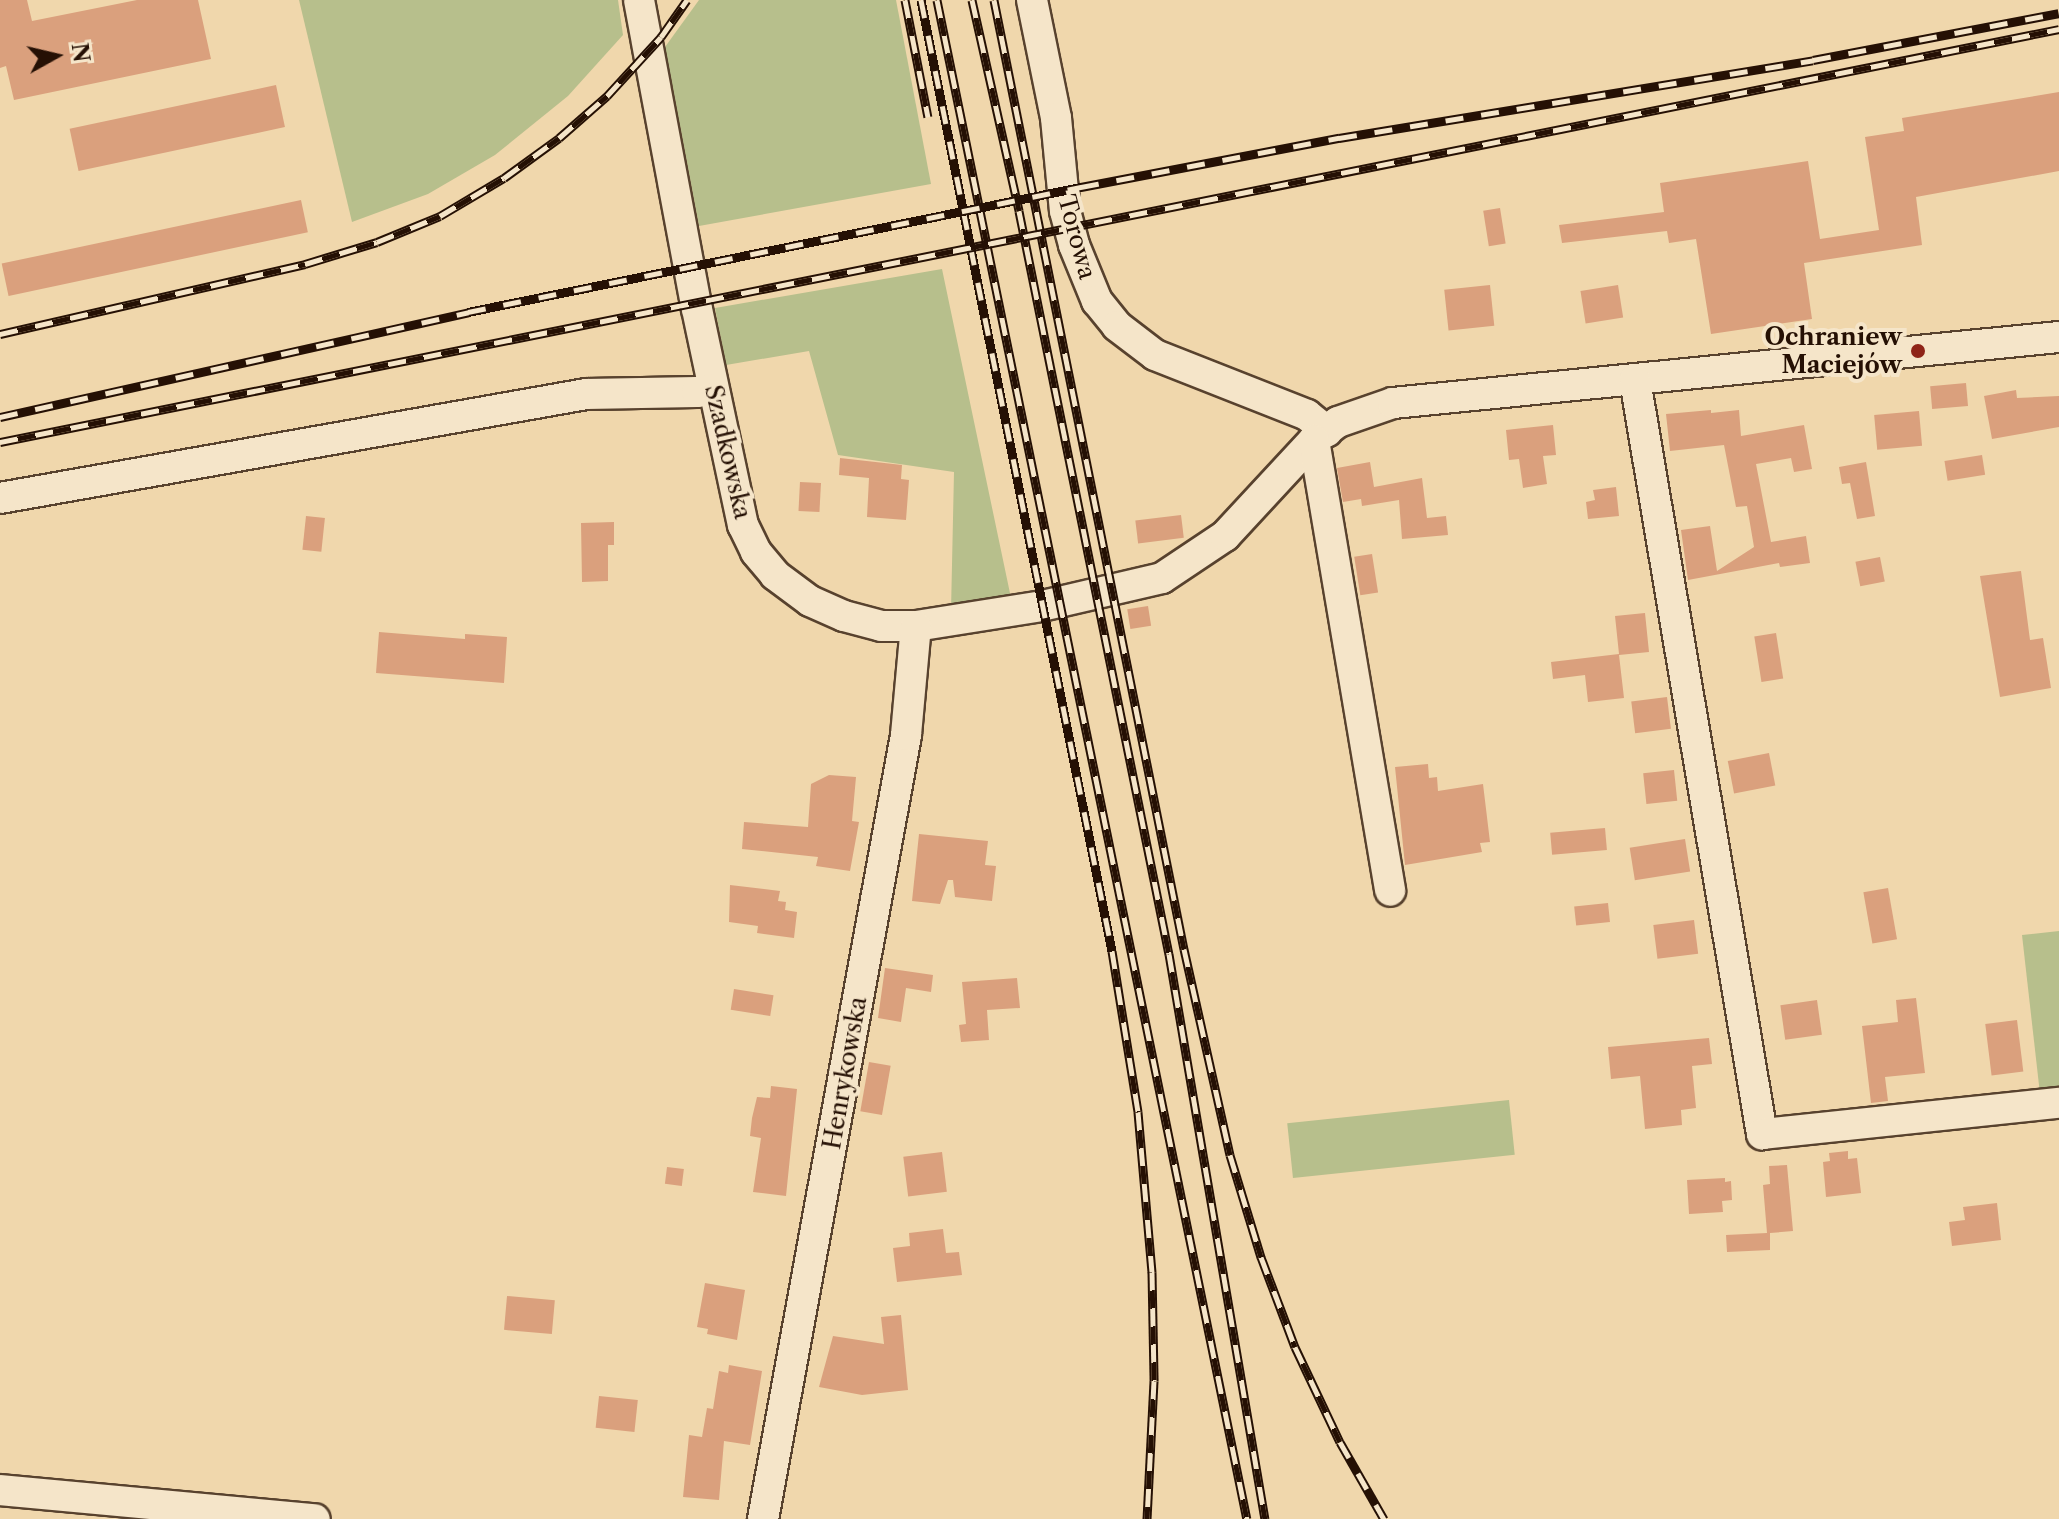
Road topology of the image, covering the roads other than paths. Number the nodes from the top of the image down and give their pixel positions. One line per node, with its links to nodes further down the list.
1 (639, 0): 5 (street, Szadkowska)
2 (1032, 0): 6 (street, Torowa)
3 (2059, 337): 4 (street, Szadkowska)
4 (1635, 380): 6 (street, Szadkowska); 10 (street)
5 (713, 389): 7 (street); 8 (street, Szadkowska)
6 (1320, 436): 8 (street, Szadkowska); 9 (street)
7 (0, 498)
8 (916, 626): 13 (street, Henrykowska)
9 (1390, 891)
10 (2059, 1103)
11 (0, 1490): 12 (street)
12 (315, 1519)
13 (763, 1519)

